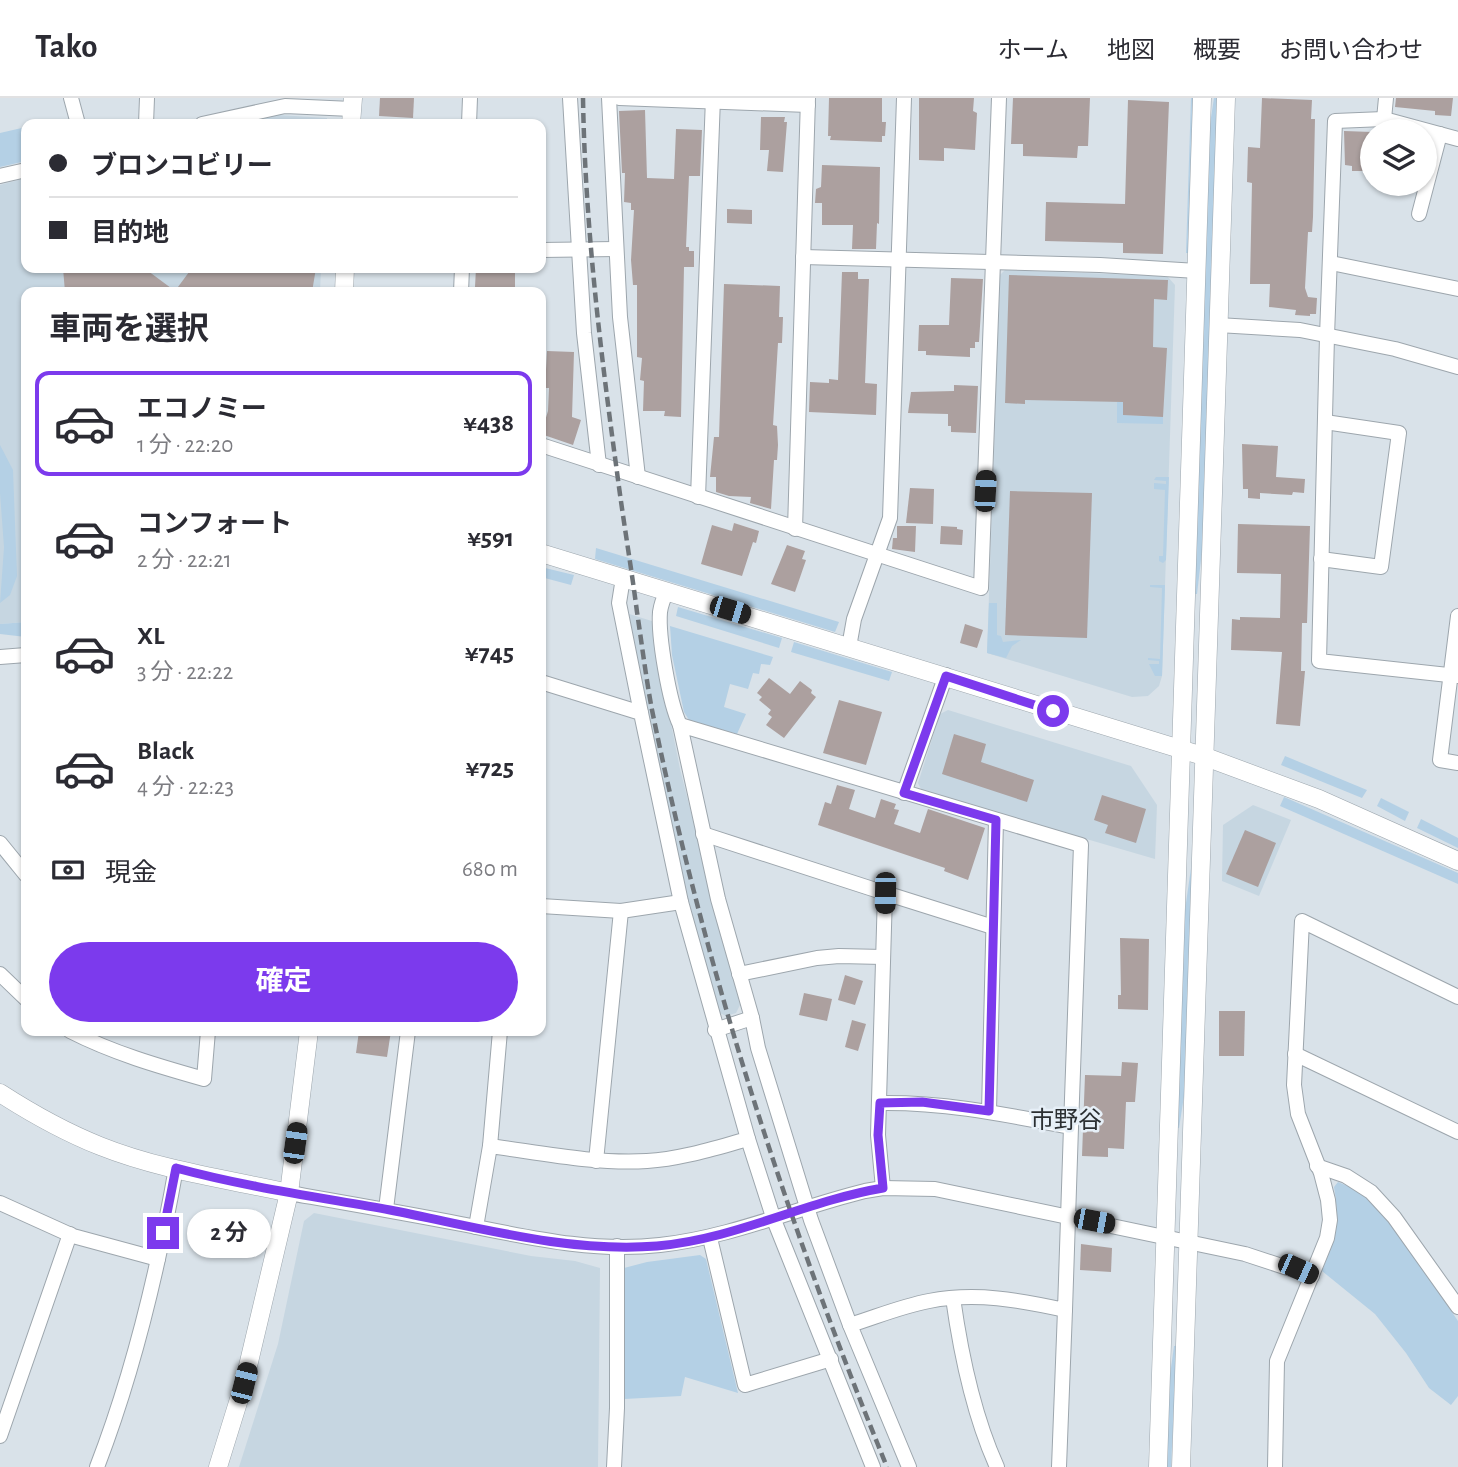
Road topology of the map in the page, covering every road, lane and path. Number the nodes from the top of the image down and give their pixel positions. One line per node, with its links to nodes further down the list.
1 (71, 98): 17 (street)
2 (147, 98): 18 (street)
3 (242, 98): 16 (street)
4 (470, 98): 20 (street)
5 (570, 98): 31 (street)
6 (609, 98): 29 (street)
7 (619, 98): 13 (street)
8 (904, 98): 33 (street)
9 (999, 98): 34 (street)
10 (1202, 98): 36 (street)
11 (1226, 98): 38 (street)
12 (1386, 98): 21 (street)
13 (713, 100): 14 (street); 45 (street)
14 (808, 101): 32 (street)
15 (352, 110): 16 (street)
16 (241, 115): 19 (street)
17 (77, 119)
18 (146, 119)
19 (224, 119)
20 (468, 119)
21 (1384, 119)
22 (1360, 120): 35 (street)
23 (1437, 133): 24 (street)
24 (1440, 134): 25 (street); 28 (street)
25 (1458, 139)
26 (21, 171): 27 (street)
27 (0, 176)
28 (1419, 214)
29 (616, 249): 31 (street); 44 (street)
30 (546, 250): 31 (street)
31 (578, 251): 43 (street)
32 (803, 257): 33 (street); 46 (street)
33 (899, 260): 34 (street); 48 (street)
34 (993, 263): 36 (street); 48 (street)
35 (1331, 263): 37 (street); 39 (street)
36 (1197, 271): 61 (street)
37 (1458, 289)
38 (1218, 325): 39 (street); 62 (street)
39 (1327, 336): 40 (street); 41 (street)
40 (1458, 367)
41 (1325, 422): 49 (street); 49 (street)
42 (546, 447): 43 (street)
43 (599, 465): 44 (street)
44 (638, 477): 45 (street)
45 (698, 497): 46 (street)
46 (794, 529): 48 (street)
47 (546, 555): 50 (street)
48 (878, 555): 53 (street)
49 (1321, 559): 57 (street)
50 (623, 578): 51 (street); 59 (street)
51 (667, 590): 53 (street); 60 (street)
52 (1458, 616): 57 (street)
53 (849, 647): 56 (street)
54 (21, 655): 55 (street)
55 (0, 657)
56 (946, 676): 61 (street); 64 (street)
57 (1454, 676): 63 (street)
58 (546, 684): 59 (street)
59 (641, 713): 71 (street)
60 (680, 724): 64 (street); 66 (street)
61 (1181, 749): 62 (street); 107 (street)
62 (1203, 756): 68 (street); 109 (street)
63 (1458, 763)
64 (904, 793): 65 (street)
65 (996, 820): 74 (street); 91 (street)
66 (703, 834): 70 (street); 77 (street)
67 (0, 843): 69 (street)
68 (1458, 861)
69 (21, 866)
70 (885, 893): 74 (street); 75 (street)
71 (681, 902): 73 (street); 81 (street)
72 (546, 905): 73 (street)
73 (621, 911): 95 (street)
74 (993, 927): 90 (street)
75 (883, 957): 77 (street); 89 (street)
76 (0, 974): 78 (street)
77 (739, 974): 80 (street)
78 (21, 994)
79 (1458, 997): 87 (street)
80 (752, 1018): 81 (street); 101 (street)
81 (715, 1030): 93 (street)
82 (80, 1036): 83 (street)
83 (208, 1036)
84 (308, 1036): 99 (street)
85 (407, 1036): 102 (street)
86 (500, 1036): 94 (street)
87 (1295, 1054): 92 (street); 96 (street)
88 (0, 1093): 97 (street)
89 (880, 1103): 90 (street); 98 (street)
90 (989, 1111): 91 (street)
91 (1071, 1127): 103 (street)
92 (1458, 1132)
93 (748, 1139): 95 (street); 104 (street)
94 (491, 1146): 95 (street); 105 (street)
95 (596, 1161)
96 (1317, 1166): 112 (street); 114 (street)
97 (176, 1168): 99 (street); 111 (street)
98 (883, 1188): 101 (street); 103 (street)
99 (289, 1193): 102 (street); 120 (street)
100 (0, 1203): 106 (street)
101 (807, 1208): 104 (street); 116 (street)
102 (386, 1209): 105 (street)
103 (1070, 1216): 107 (street); 115 (street)
104 (775, 1220): 108 (street); 117 (street)
105 (476, 1227): 110 (street)
106 (70, 1234): 111 (street); 118 (street)
107 (1164, 1235): 109 (street); 126 (street)
108 (710, 1238): 110 (street); 117 (street)
109 (1188, 1241): 112 (street); 127 (street)
110 (617, 1246): 121 (street)
111 (158, 1259): 119 (street)
112 (1312, 1276): 128 (street)
113 (953, 1298): 115 (street); 116 (street); 124 (street)
114 (1458, 1307)
115 (1065, 1310): 125 (street)
116 (850, 1325): 123 (street)
117 (831, 1359): 122 (street)
118 (0, 1436)
119 (97, 1467)
120 (218, 1467)
121 (614, 1467)
122 (873, 1467)
123 (909, 1467)
124 (997, 1467)
125 (1059, 1467)
126 (1158, 1467)
127 (1181, 1467)
128 (1275, 1467)

